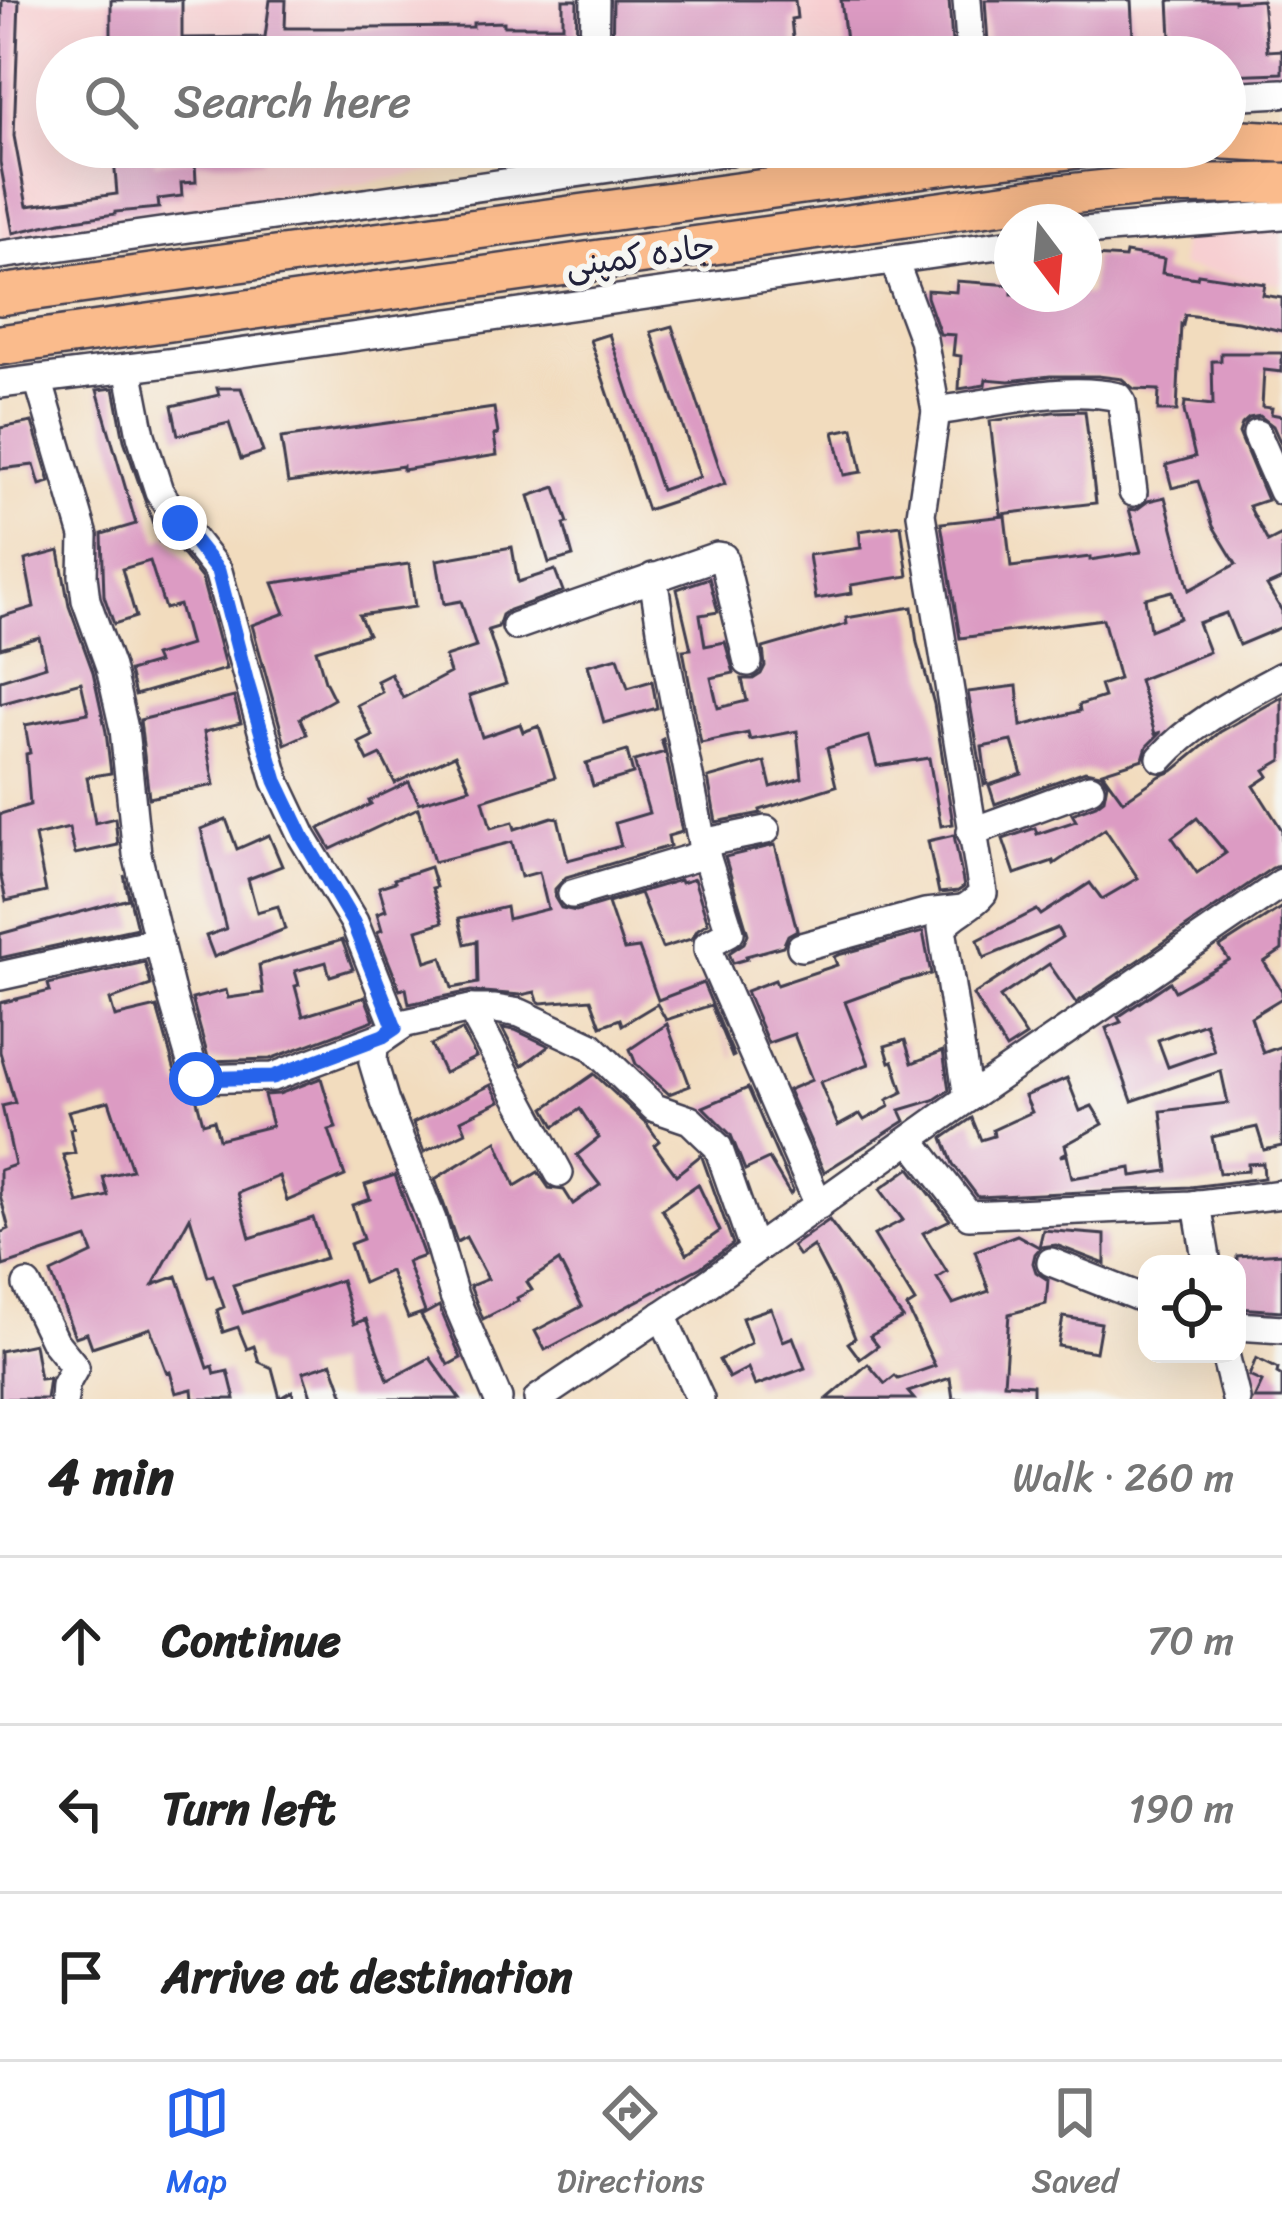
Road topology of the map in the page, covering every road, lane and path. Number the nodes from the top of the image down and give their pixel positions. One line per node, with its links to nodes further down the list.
1 (595, 0): 3 (street)
2 (967, 0): 4 (street)
3 (594, 36)
4 (970, 36)
5 (1282, 93): 6 (street)
6 (1246, 95)
7 (1246, 141): 8 (highway)
8 (1282, 142)
9 (611, 168): 15 (street)
10 (918, 168): 17 (highway, جاده کمپنی)
11 (1282, 183): 18 (highway, جاده کمپنی)
12 (1282, 215): 13 (street)
13 (1102, 230)
14 (994, 246): 16 (street)
15 (0, 255)
16 (894, 261): 19 (street); 22 (street)
17 (0, 295)
18 (0, 345)
19 (128, 368): 20 (street); 42 (street)
20 (38, 379): 21 (street); 38 (street)
21 (0, 384)
22 (936, 411): 25 (street); 33 (street)
23 (1257, 434): 24 (street)
24 (1282, 491)
25 (1133, 492)
26 (652, 577): 27 (street); 28 (street); 34 (street)
27 (516, 626)
28 (748, 662)
29 (1282, 676): 30 (street)
30 (1161, 758)
31 (1090, 788): 33 (street)
32 (766, 830): 34 (street)
33 (971, 832): 37 (street)
34 (704, 848): 36 (street); 48 (street)
35 (1282, 883): 43 (street)
36 (572, 894)
37 (963, 909): 39 (street); 43 (street)
38 (159, 941): 40 (street); 42 (street)
39 (801, 947)
40 (0, 976)
41 (471, 1009): 42 (street); 45 (street); 49 (street)
42 (389, 1032): 59 (street)
43 (968, 1097): 44 (street)
44 (910, 1140): 47 (street); 48 (street)
45 (559, 1173)
46 (1282, 1194): 47 (street)
47 (1197, 1204): 50 (street)
48 (819, 1205): 49 (street)
49 (754, 1250): 54 (street)
50 (1206, 1255)
51 (1051, 1262): 53 (street)
52 (27, 1286): 58 (street)
53 (1138, 1296)
54 (662, 1315): 60 (street); 61 (street)
55 (1246, 1327): 56 (street)
56 (1282, 1329)
57 (1228, 1363): 62 (street)
58 (64, 1399)
59 (498, 1399)
60 (538, 1399)
61 (700, 1399)
62 (1236, 1399)

